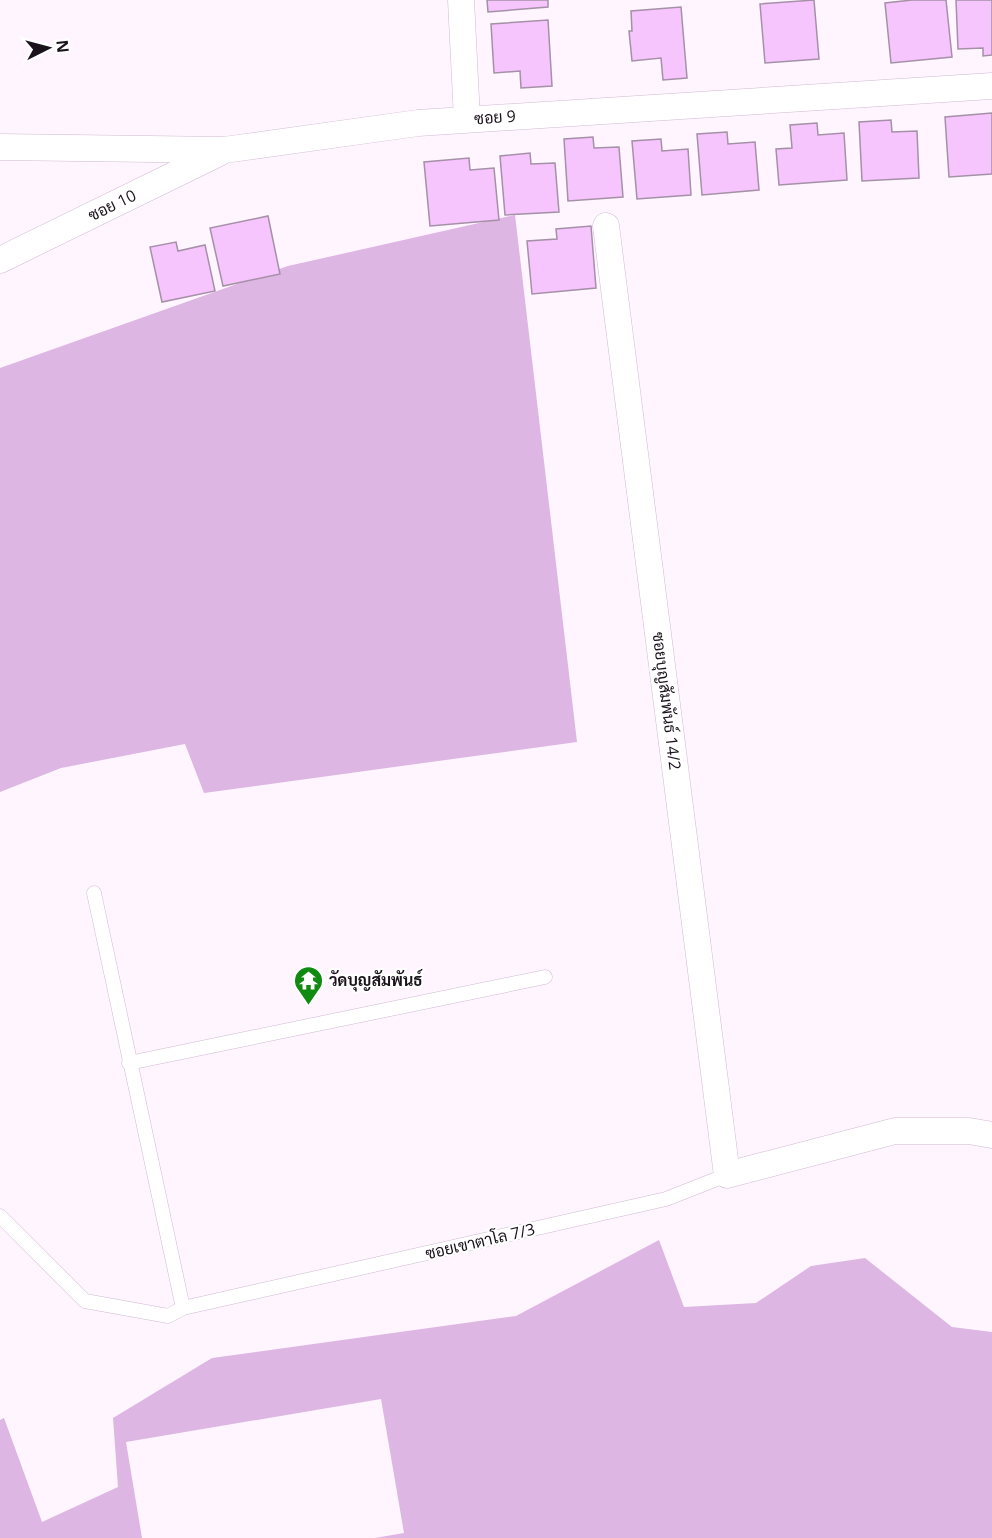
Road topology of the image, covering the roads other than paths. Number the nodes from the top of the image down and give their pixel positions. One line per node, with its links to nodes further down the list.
1 (461, 0): 3 (street)
2 (992, 86): 3 (street, ซอย 9)
3 (467, 119): 5 (street, ซอย 9)
4 (0, 147): 5 (street, ซอย 9)
5 (224, 150): 7 (street, ซอย 10)
6 (606, 226): 12 (street, ซอยบุญสัมพันธ์ 14/2)
7 (0, 260)
8 (94, 893): 10 (lane)
9 (545, 977): 10 (lane)
10 (129, 1063): 14 (lane)
11 (992, 1136): 12 (street, ซอยเขาตาโล 7/3)
12 (728, 1175): 14 (lane, ซอยเขาตาโล 7/3)
13 (0, 1216): 14 (lane, ซอยเขาตาโล 7/3)
14 (183, 1308)

